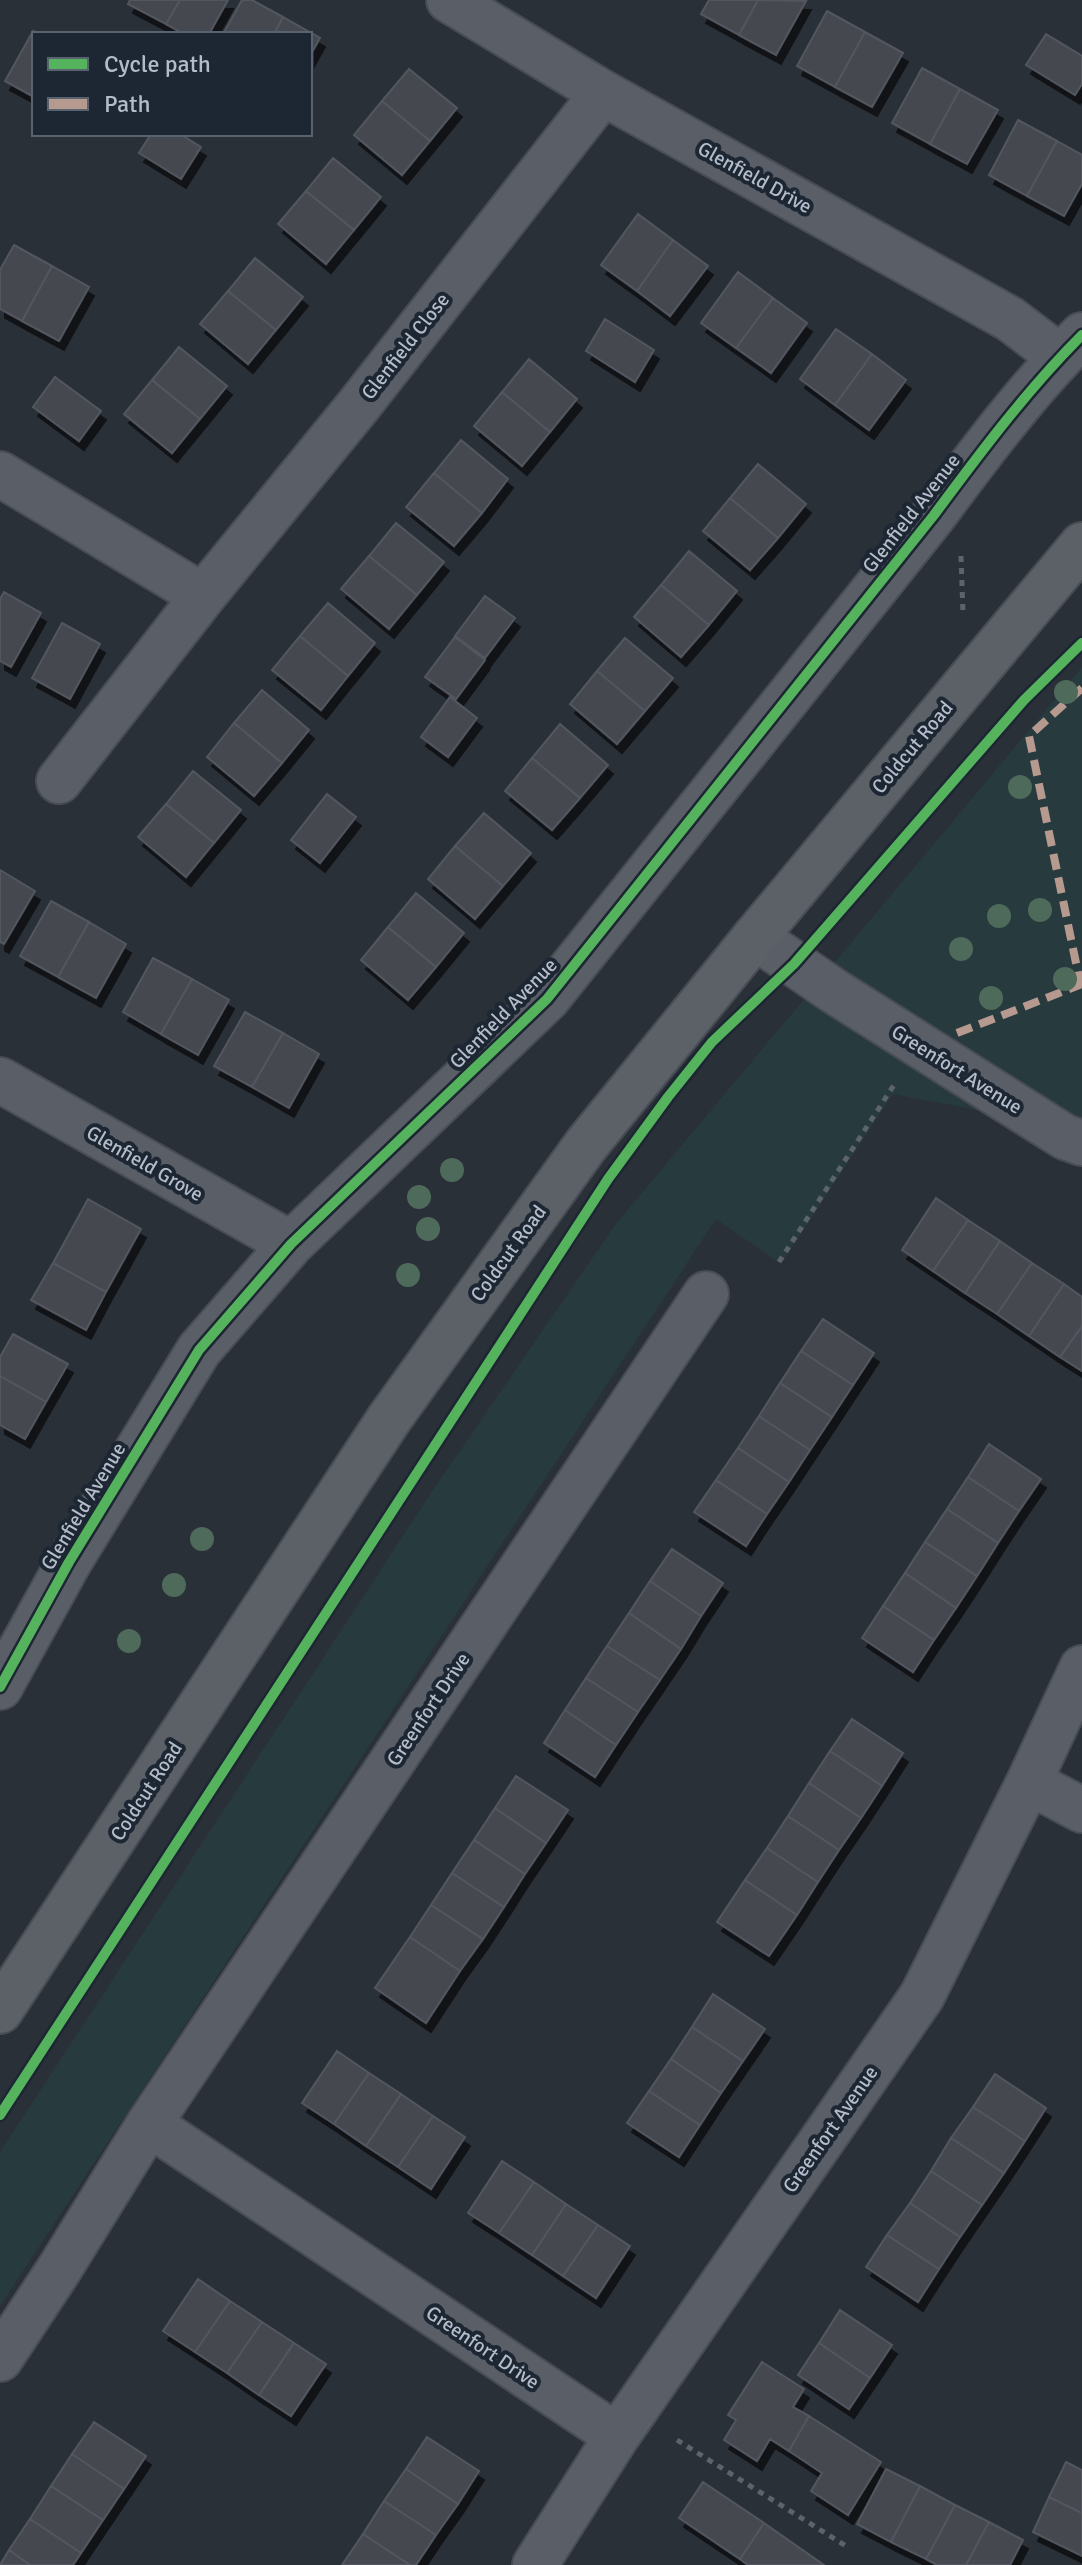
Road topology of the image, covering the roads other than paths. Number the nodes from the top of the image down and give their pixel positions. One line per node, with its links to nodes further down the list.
1 (449, 0): 2 (street, Glenfield Drive)
2 (603, 93): 3 (street, Glenfield Drive); 6 (street, Glenfield Close)
3 (1071, 346): 11 (street, Glenfield Avenue)
4 (0, 474): 6 (street)
5 (1082, 545): 8 (main road, Coldcut Road)
6 (203, 596): 7 (street, Glenfield Close)
7 (59, 781)
8 (755, 937): 10 (street, Greenfort Avenue); 17 (main road, Coldcut Road)
9 (0, 1080): 11 (street, Glenfield Grove)
10 (1082, 1143)
11 (291, 1244): 14 (street, Glenfield Avenue)
12 (706, 1294): 18 (street, Greenfort Drive)
13 (1082, 1668): 15 (street, Greenfort Avenue)
14 (0, 1687)
15 (1029, 1782): 16 (street); 20 (street, Greenfort Avenue)
16 (1082, 1810)
17 (0, 2011)
18 (149, 2124): 19 (street, Greenfort Drive); 20 (street, Greenfort Drive)
19 (0, 2359)
20 (617, 2436): 21 (street, Greenfort Avenue)
21 (535, 2565)

